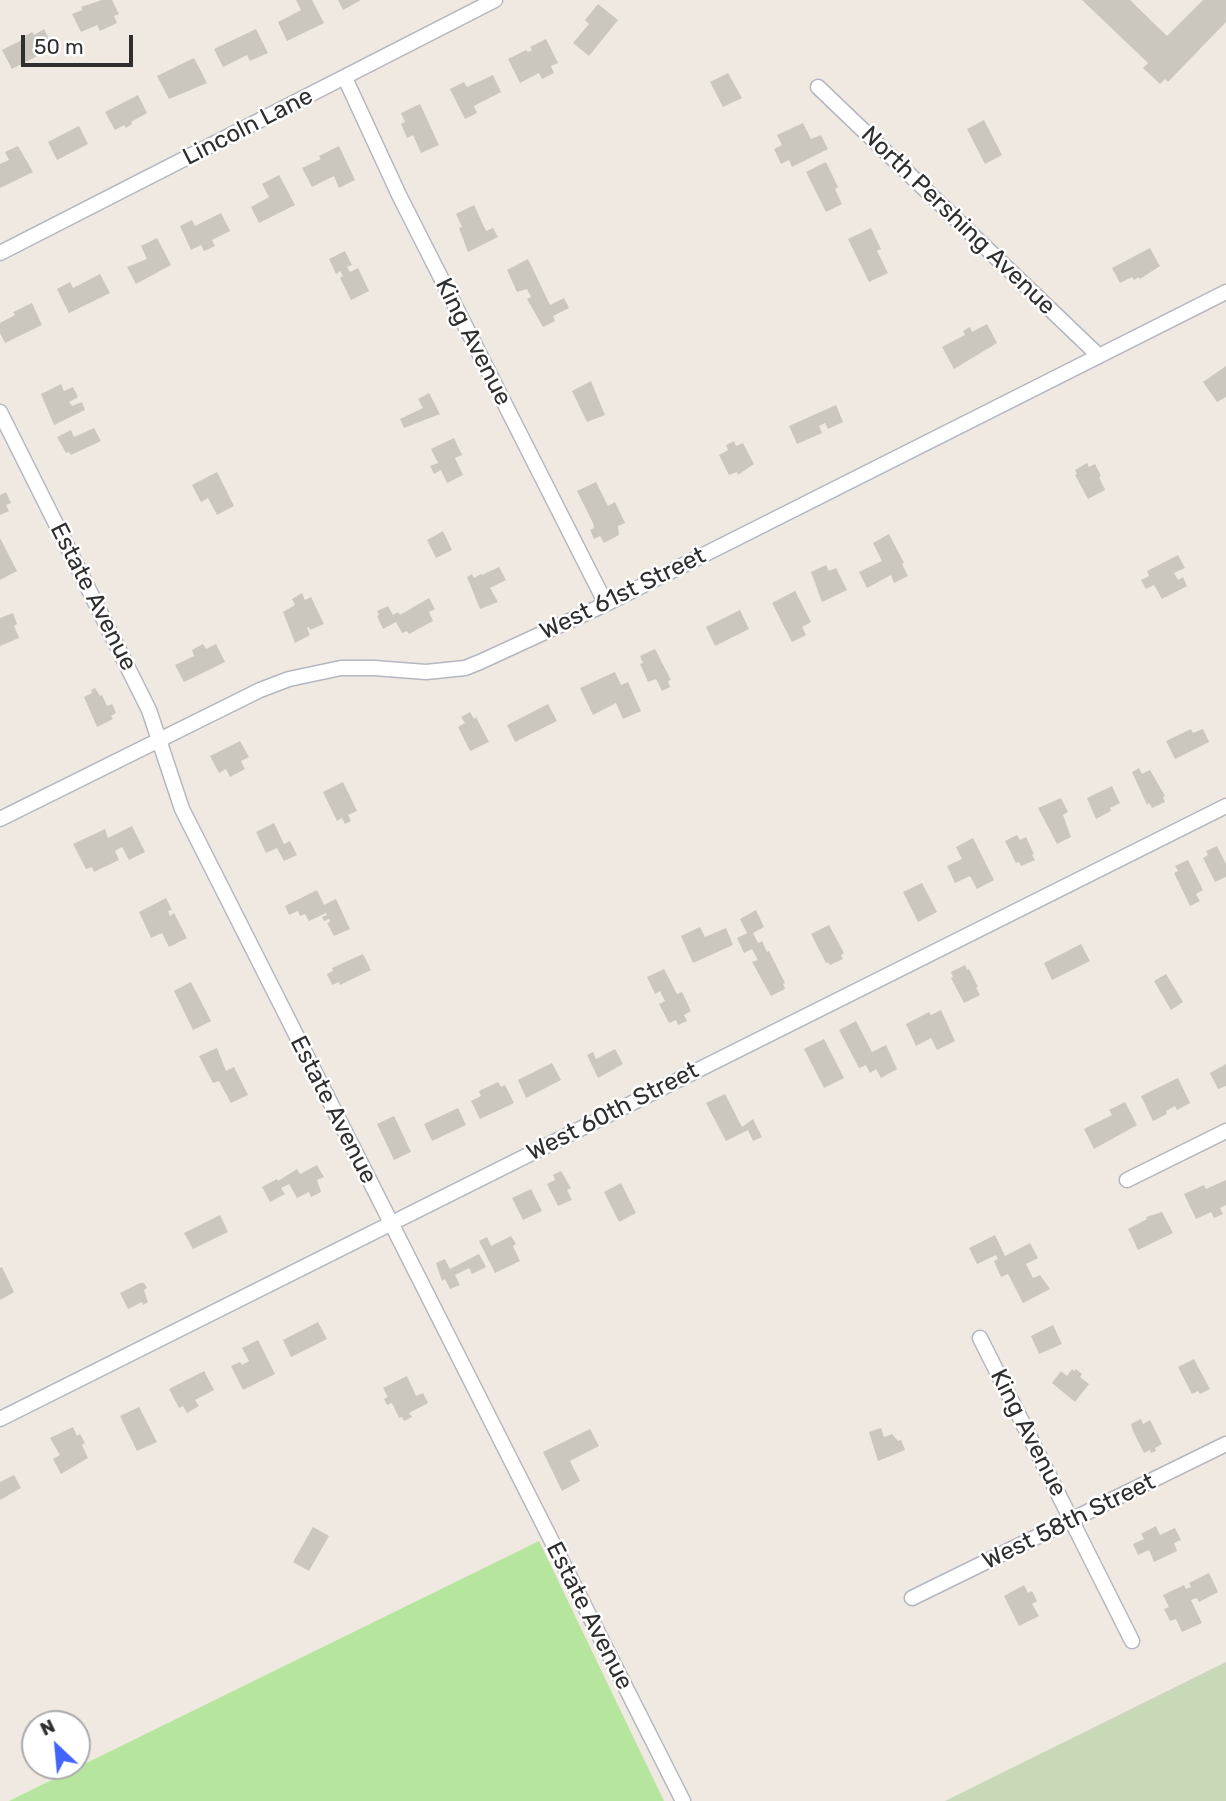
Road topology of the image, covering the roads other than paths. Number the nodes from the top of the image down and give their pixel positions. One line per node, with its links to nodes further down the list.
1 (495, 0): 2 (street, Lincoln Lane)
2 (345, 78): 4 (street, Lincoln Lane); 8 (street, King Avenue)
3 (818, 87): 6 (street, North Pershing Avenue)
4 (0, 253)
5 (1226, 292): 6 (street, West 61st Street)
6 (1099, 356): 8 (street, West 61st Street)
7 (0, 412): 9 (street, Estate Avenue)
8 (606, 604): 9 (street, West 61st Street)
9 (160, 740): 11 (street, West 61st Street); 14 (street, Estate Avenue)
10 (1226, 806): 14 (street, West 60th Street)
11 (0, 819)
12 (1226, 1131): 13 (street)
13 (1127, 1180)
14 (390, 1223): 16 (street, West 60th Street); 21 (street, Estate Avenue)
15 (980, 1338): 18 (street, King Avenue)
16 (0, 1419)
17 (1226, 1444): 18 (street, West 58th Street)
18 (1072, 1521): 19 (street, West 58th Street); 20 (street, King Avenue)
19 (912, 1598)
20 (1132, 1641)
21 (683, 1801)

